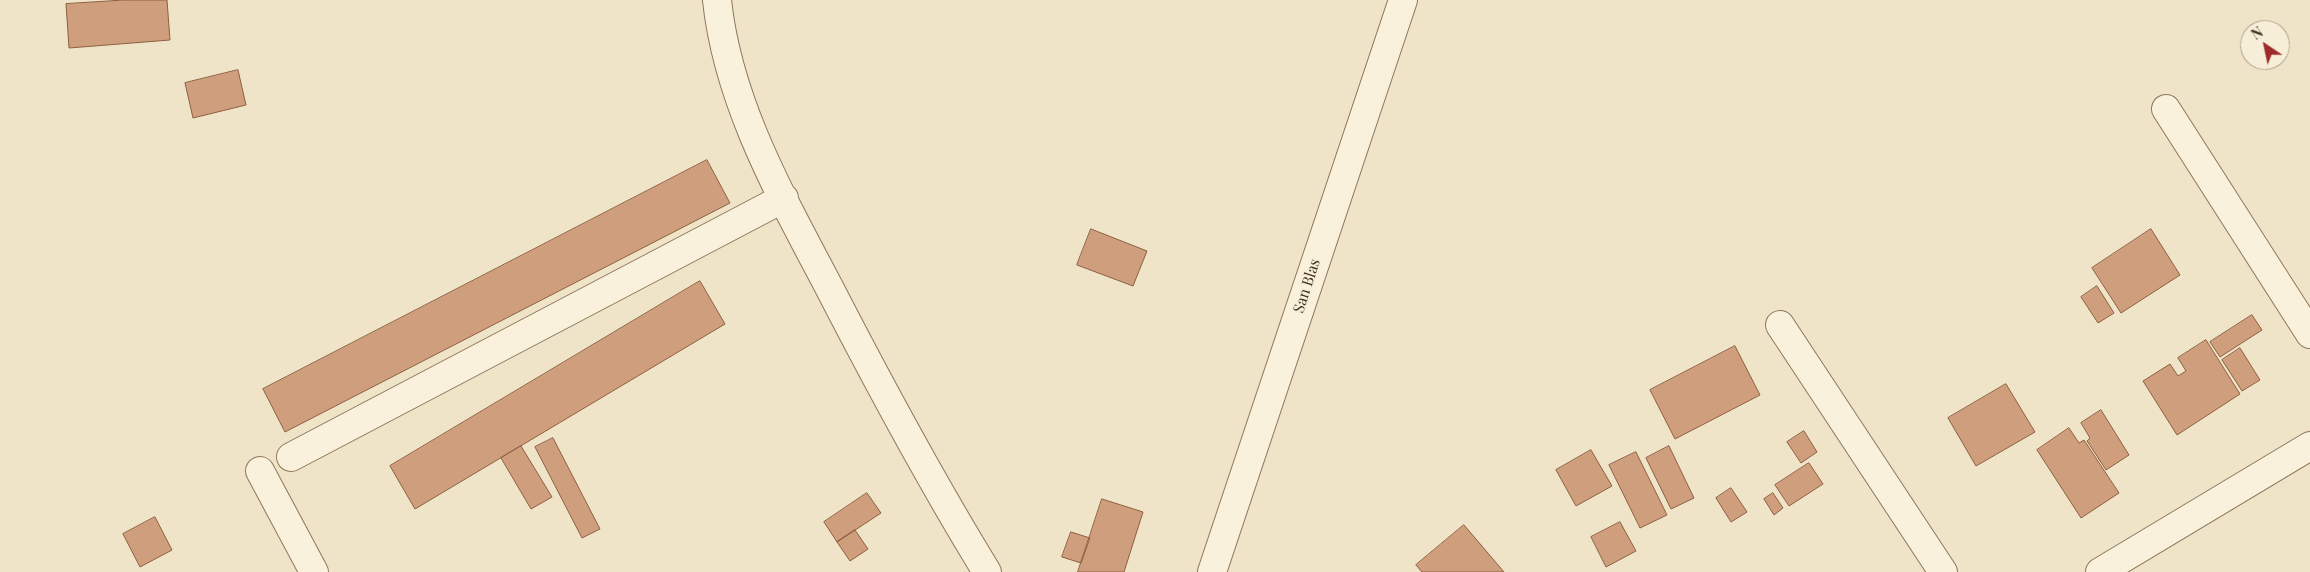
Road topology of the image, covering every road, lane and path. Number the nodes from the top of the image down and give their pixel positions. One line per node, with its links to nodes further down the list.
1 (717, 0): 4 (street)
2 (1403, 0): 12 (street, San Blas)
3 (2166, 109): 6 (street)
4 (784, 198): 8 (street); 11 (street)
5 (1780, 325): 13 (street)
6 (2310, 334)
7 (2310, 446): 14 (street)
8 (291, 457)
9 (260, 471): 10 (street)
10 (314, 572)
11 (987, 572)
12 (1212, 572)
13 (1942, 572)
14 (2100, 572)

